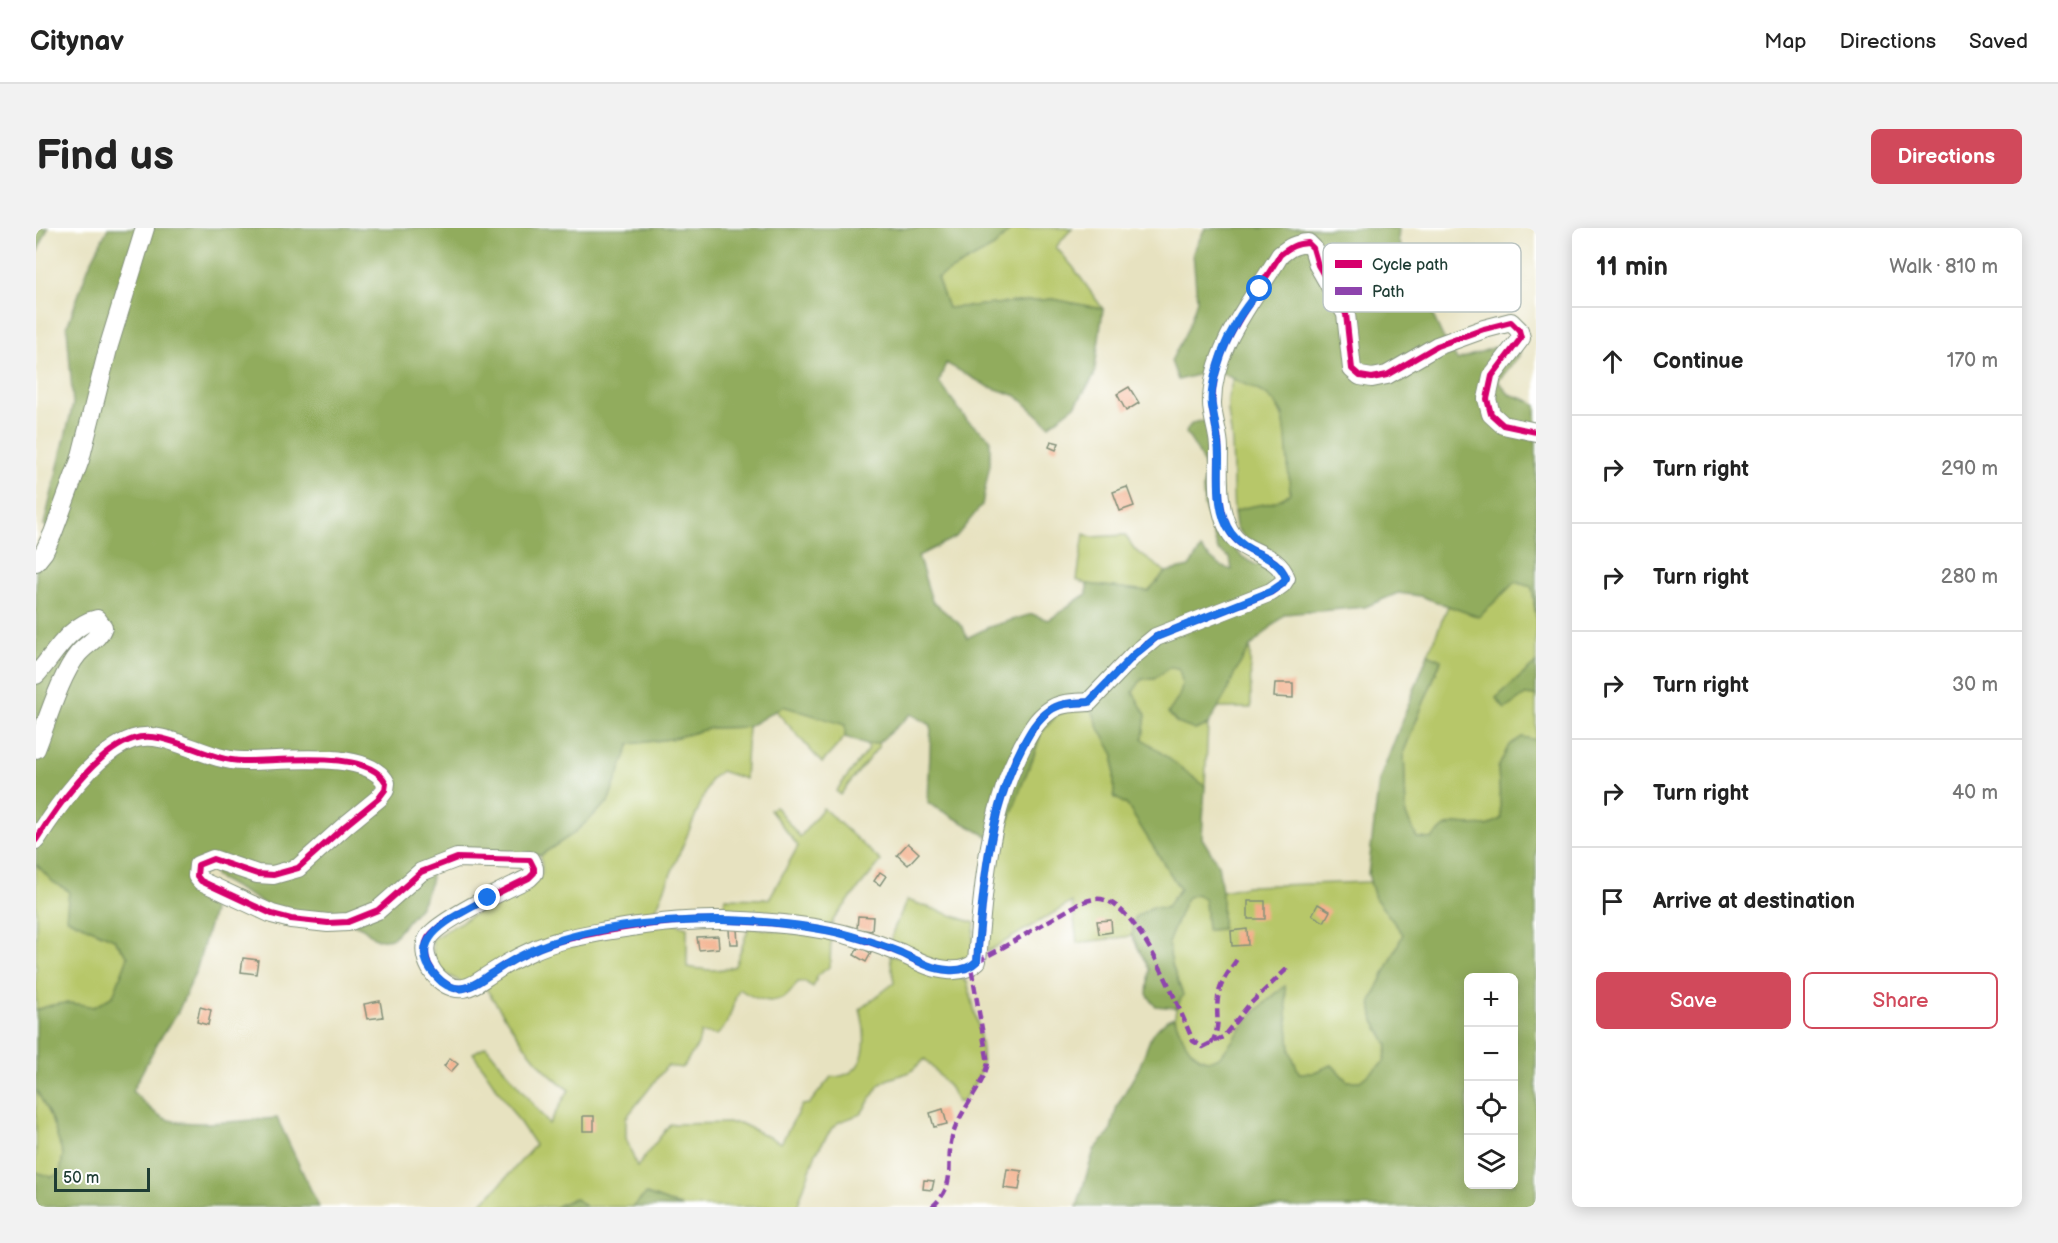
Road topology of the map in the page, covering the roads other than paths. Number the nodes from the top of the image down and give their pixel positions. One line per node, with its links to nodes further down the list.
1 (145, 228): 5 (street)
2 (1323, 274): 8 (street)
3 (1345, 312): 4 (street)
4 (1536, 432)
5 (36, 562)
6 (36, 675): 7 (street)
7 (36, 749)
8 (36, 840)

